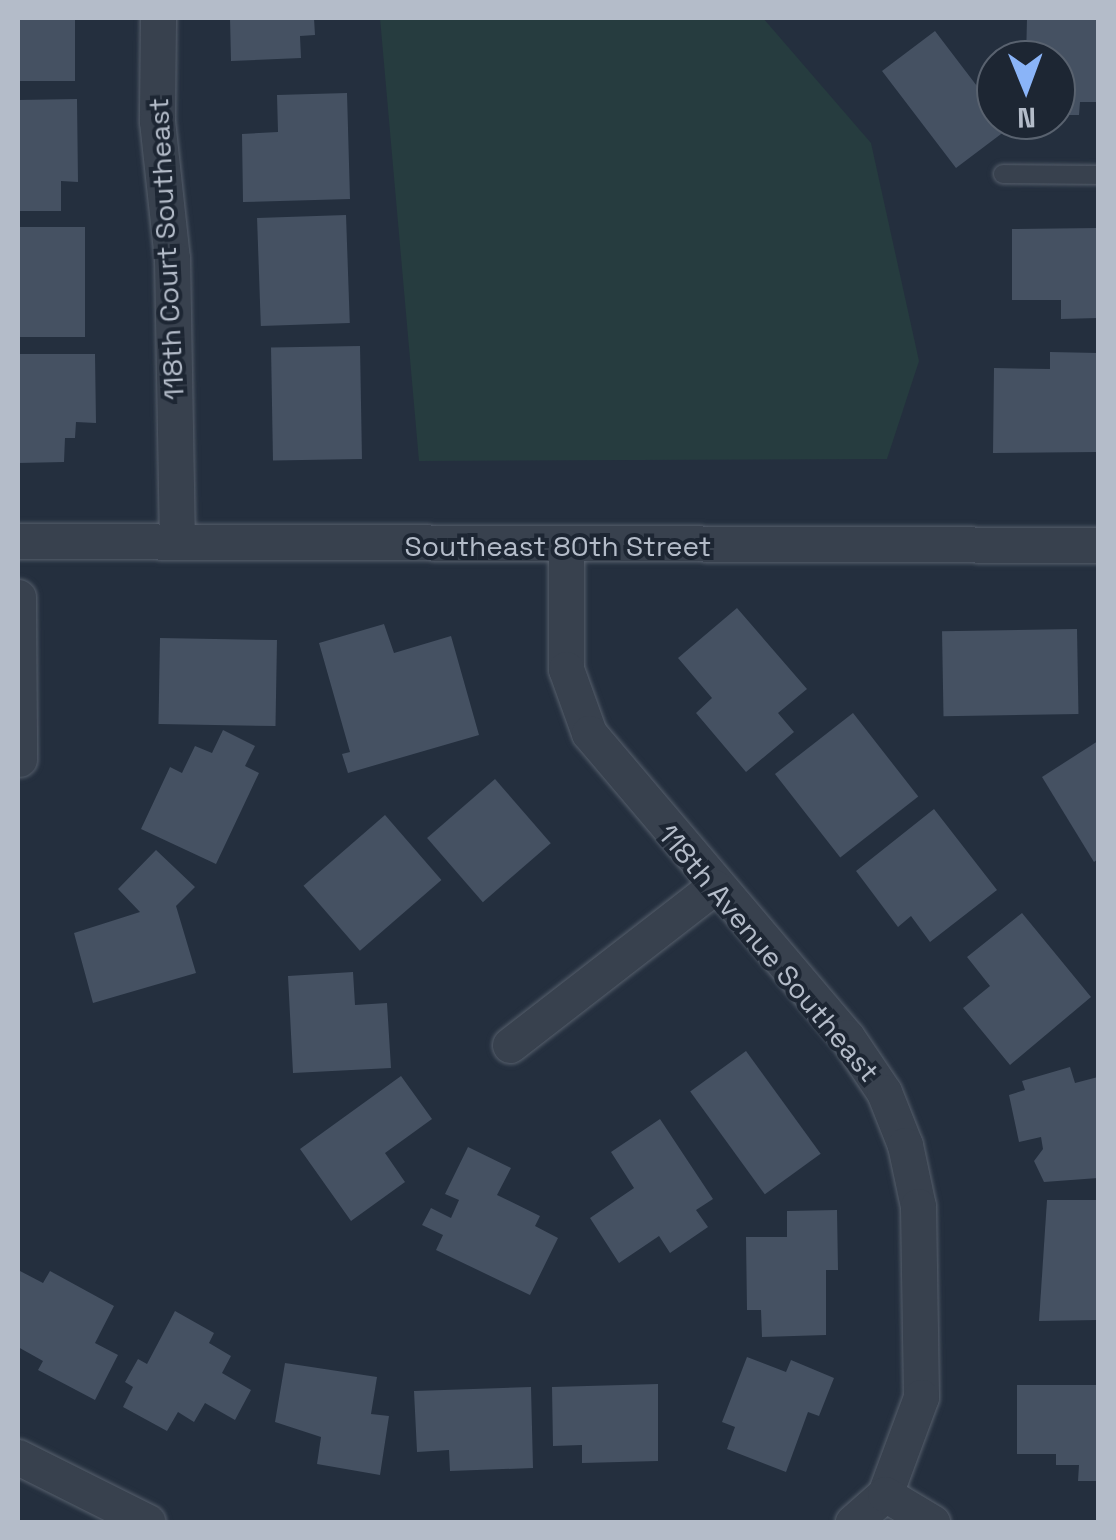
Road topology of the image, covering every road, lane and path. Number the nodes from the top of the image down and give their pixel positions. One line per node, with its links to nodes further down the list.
1 (158, 18): 5 (street, 118th Court Southeast)
2 (1002, 174): 3 (lane)
3 (1098, 175)
4 (18, 541): 5 (street, Southeast 80th Street)
5 (177, 541): 7 (street, Southeast 80th Street)
6 (1098, 546): 7 (street, Southeast 80th Street)
7 (566, 547): 10 (street, 118th Avenue Southeast)
8 (18, 597): 9 (street)
9 (19, 759)
10 (714, 887): 11 (street); 13 (street, 118th Avenue Southeast)
11 (510, 1045)
12 (18, 1457): 14 (street)
13 (885, 1494): 15 (street); 16 (street)
14 (148, 1522)
15 (853, 1522)
16 (932, 1522)

